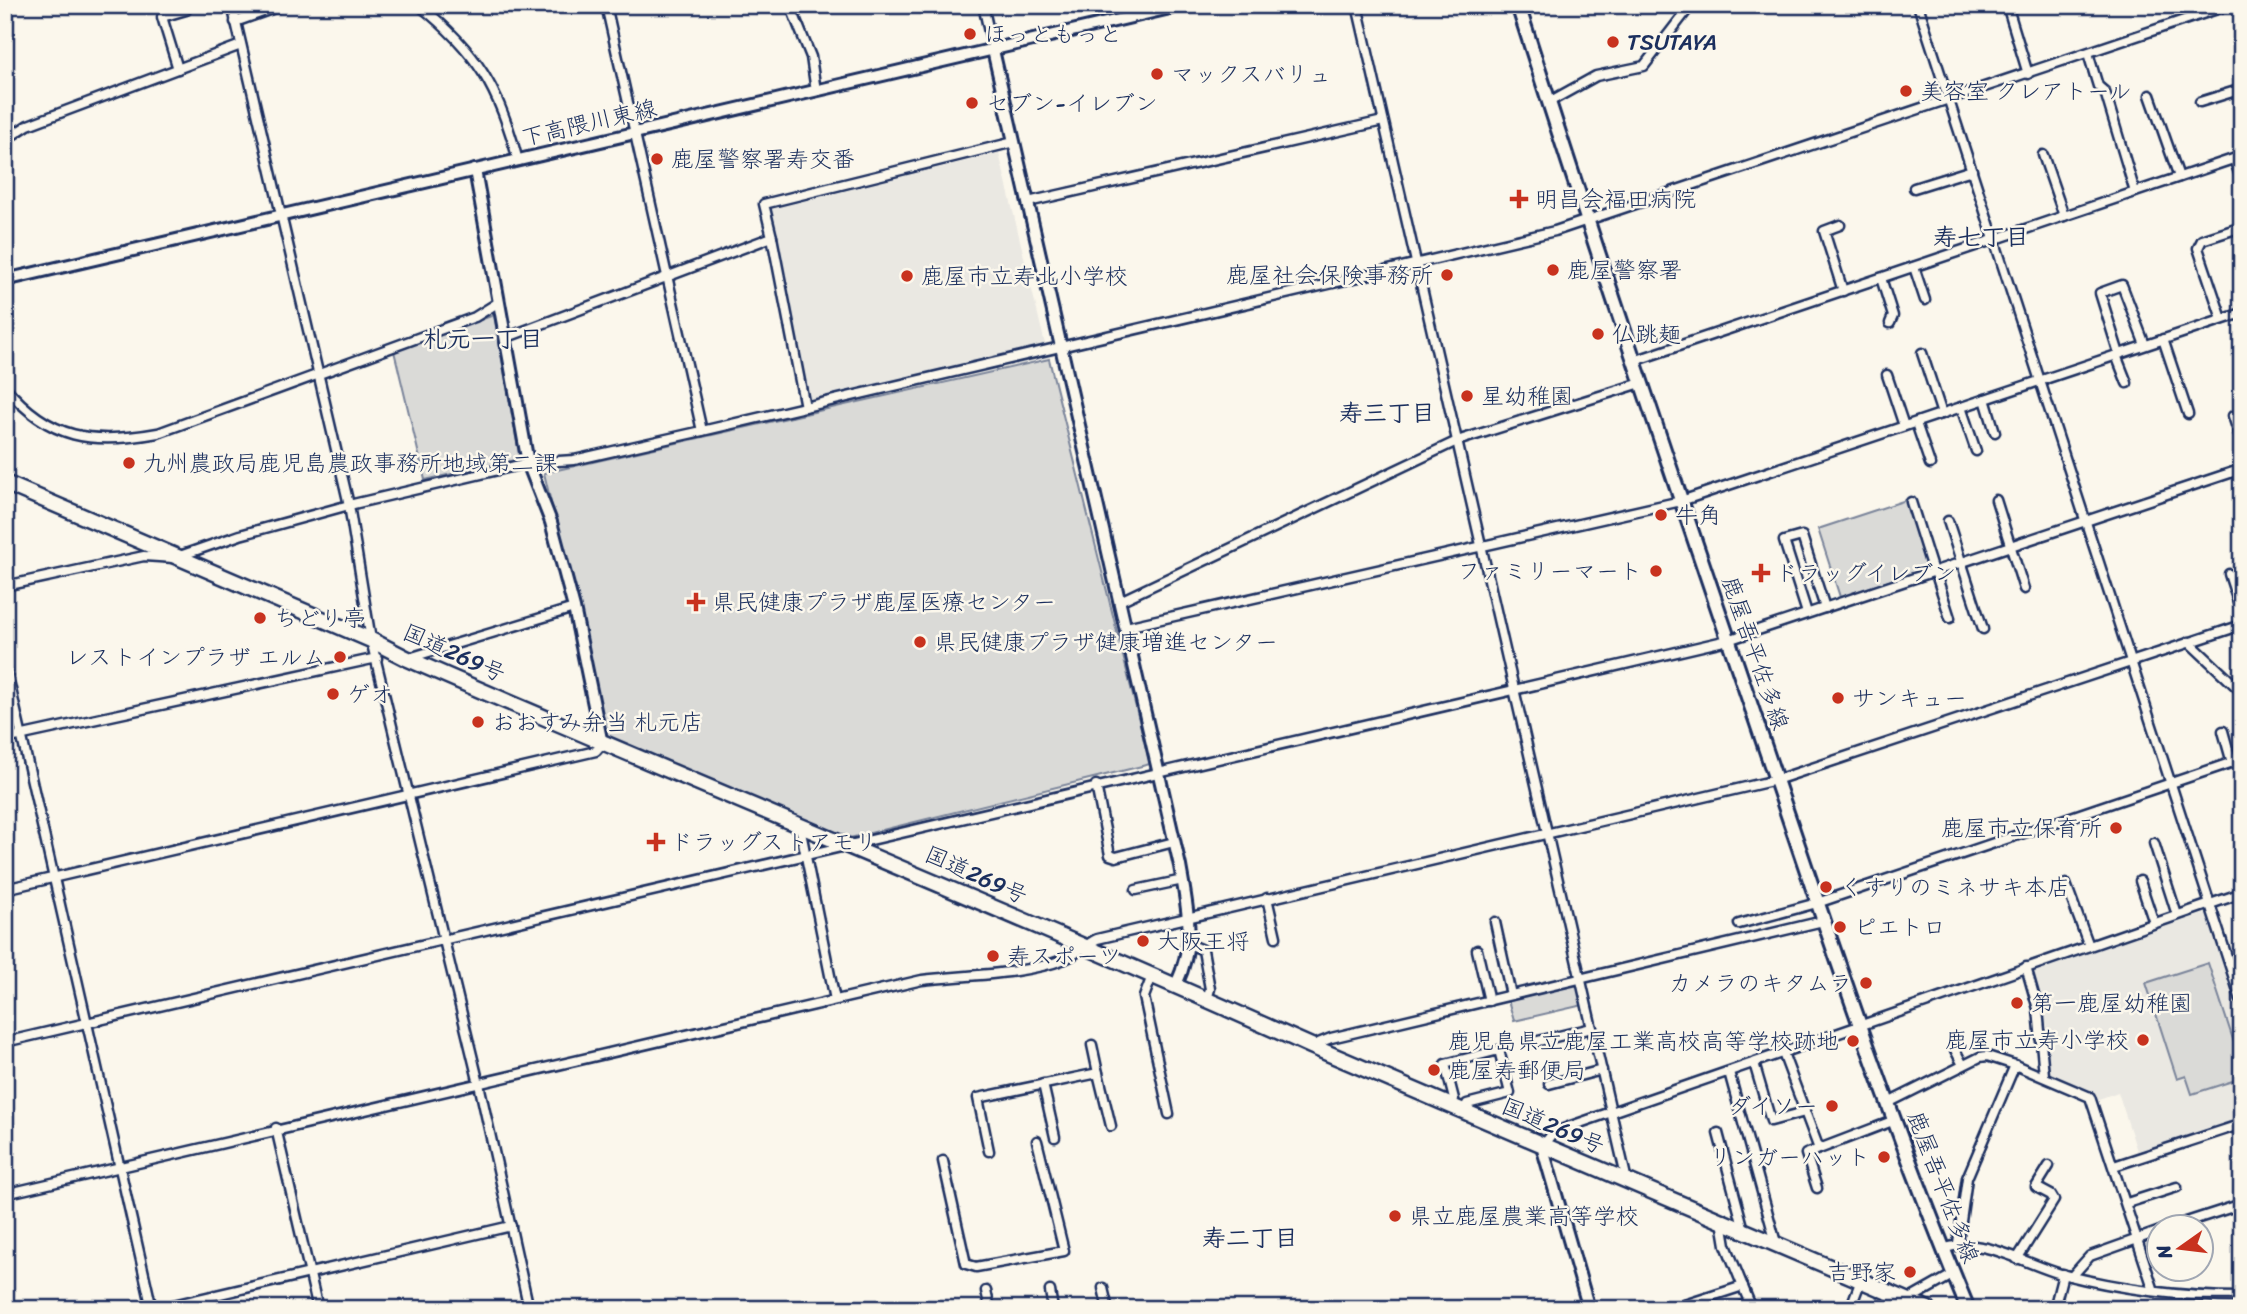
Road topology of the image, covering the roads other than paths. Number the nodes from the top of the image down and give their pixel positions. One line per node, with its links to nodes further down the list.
1 (232, 5): 15 (street)
2 (283, 5): 15 (street)
3 (419, 5): 33 (street)
4 (606, 5): 28 (street)
5 (790, 5): 22 (street)
6 (983, 5): 17 (street)
7 (1183, 5): 17 (street, 下高隈川東線)
8 (1357, 5): 27 (street)
9 (1518, 5): 25 (main road, 鹿屋吾平佐多線)
10 (1691, 5): 25 (street)
11 (1919, 5): 24 (street)
12 (2007, 5): 20 (street)
13 (2224, 6): 18 (street)
14 (186, 10): 19 (street)
15 (235, 22): 16 (street)
16 (241, 45): 19 (street); 42 (street)
17 (993, 50): 22 (street, 下高隈川東線); 30 (street)
18 (2088, 53): 20 (street); 39 (street)
19 (178, 69): 29 (street)
20 (2028, 74): 24 (street)
21 (2242, 89): 26 (street)
22 (816, 91): 28 (street, 下高隈川東線)
23 (2150, 95): 36 (street)
24 (1949, 100): 35 (street); 43 (street)
25 (1549, 102): 43 (main road, 鹿屋吾平佐多線)
26 (2200, 102)
27 (1383, 121): 40 (street); 48 (street)
28 (635, 133): 33 (street, 下高隈川東線); 50 (street)
29 (5, 140)
30 (1014, 142): 40 (street); 46 (street)
31 (2043, 155): 41 (street)
32 (2238, 157): 36 (street); 37 (street)
33 (518, 161): 34 (street, 下高隈川東線)
34 (475, 170): 42 (street, 下高隈川東線); 55 (street)
35 (1972, 170): 38 (street); 47 (street)
36 (2179, 177): 39 (street)
37 (2242, 181)
38 (1914, 188)
39 (2136, 192): 41 (street)
40 (1028, 202): 62 (street)
41 (2064, 216): 47 (street)
42 (281, 217): 52 (street, 下高隈川東線); 66 (street)
43 (1587, 221): 48 (street); 65 (main road, 鹿屋吾平佐多線)
44 (1840, 225): 53 (street)
45 (2242, 227): 57 (street)
46 (772, 237): 50 (street); 73 (street)
47 (1994, 240): 49 (street); 68 (street)
48 (1416, 263): 62 (street); 82 (street)
49 (1914, 267): 51 (street); 54 (street)
50 (668, 276): 59 (street); 80 (street)
51 (1881, 278): 53 (street); 58 (street)
52 (5, 280)
53 (1843, 291): 65 (street)
54 (1925, 300)
55 (499, 302): 59 (street); 66 (street)
56 (2242, 313): 57 (street)
57 (2222, 319): 60 (street)
58 (1890, 323)
59 (505, 338): 85 (street)
60 (2163, 339): 61 (street); 76 (street)
61 (2145, 345): 64 (street); 64 (street)
62 (1062, 347): 73 (street); 103 (street)
63 (1923, 353): 75 (street)
64 (2117, 355): 68 (street); 70 (street)
65 (1634, 361): 69 (main road, 鹿屋吾平佐多線)
66 (317, 375): 71 (street); 92 (street)
67 (1887, 375): 79 (street)
68 (2040, 381): 72 (street); 94 (street)
69 (1641, 383): 82 (street); 90 (main road, 鹿屋吾平佐多線)
70 (2127, 383)
71 (5, 387)
72 (1985, 399): 74 (street); 81 (street)
73 (804, 407): 80 (street)
74 (1961, 407): 75 (street); 84 (street)
75 (1942, 414): 78 (street)
76 (2189, 414)
77 (2233, 416): 83 (street)
78 (1916, 422): 79 (street); 86 (street)
79 (1904, 426): 90 (street)
80 (702, 430): 85 (street)
81 (1995, 432)
82 (1457, 441): 96 (street); 103 (street)
83 (2242, 443)
84 (1976, 452)
85 (528, 463): 92 (street); 104 (street)
86 (1930, 464)
87 (2242, 469): 94 (street)
88 (5, 484): 97 (highway, 国道269号)
89 (1996, 500): 95 (street)
90 (1681, 501): 96 (street); 113 (main road, 鹿屋吾平佐多線)
91 (1911, 502): 99 (street)
92 (349, 505): 97 (street); 112 (street)
93 (1948, 521): 98 (street)
94 (2086, 521): 95 (street); 117 (street)
95 (2011, 546): 98 (street); 102 (street)
96 (1481, 547): 110 (street); 119 (street)
97 (174, 558): 101 (street); 112 (highway, 国道269号)
98 (1961, 562): 99 (street); 111 (street)
99 (1934, 571): 105 (street); 108 (street)
100 (2229, 575): 107 (street)
101 (5, 586)
102 (2024, 589)
103 (1120, 601): 110 (street)
104 (574, 608): 116 (street); 124 (street)
105 (1825, 608): 106 (street); 106 (street)
106 (1807, 613): 113 (street)
107 (2242, 614)
108 (1950, 618)
109 (2242, 625): 114 (street)
110 (1126, 628): 127 (street)
111 (1983, 629)
112 (371, 640): 115 (street); 116 (highway, 国道269号)
113 (1728, 640): 119 (street); 128 (main road, 鹿屋吾平佐多線)
114 (2189, 642): 117 (street); 120 (street)
115 (377, 658): 122 (street); 131 (street)
116 (406, 659): 124 (highway, 国道269号)
117 (2132, 662): 128 (street); 129 (street)
118 (5, 663): 122 (street)
119 (1514, 688): 127 (street); 133 (street)
120 (2242, 692)
121 (2223, 731): 126 (street)
122 (23, 735): 123 (street); 138 (street)
123 (5, 739)
124 (602, 744): 131 (street); 132 (highway, 国道269号)
125 (2242, 759): 126 (street)
126 (2232, 763): 129 (street)
127 (1159, 771): 130 (street); 134 (street)
128 (1776, 780): 133 (street); 146 (main road, 鹿屋吾平佐多線)
129 (2171, 784): 146 (street); 147 (street)
130 (1097, 785): 134 (street); 136 (street)
131 (411, 797): 138 (street); 155 (street)
132 (800, 827): 136 (highway, 国道269号); 137 (street)
133 (1547, 834): 145 (street); 162 (street)
134 (1174, 842): 139 (street)
135 (2154, 843): 148 (street)
136 (850, 845): 137 (street); 157 (highway, 国道269号)
137 (804, 856): 155 (street); 166 (street)
138 (55, 878): 142 (street); 169 (street)
139 (1182, 880): 143 (street); 149 (street)
140 (2140, 881): 152 (street)
141 (2066, 884): 158 (street)
142 (5, 889)
143 (1136, 890)
144 (2242, 893): 147 (street)
145 (1267, 898): 149 (street); 154 (street)
146 (1817, 903): 150 (main road, 鹿屋吾平佐多線); 153 (street)
147 (2209, 904): 148 (street); 168 (street)
148 (2177, 915): 152 (street)
149 (1189, 916): 156 (street); 157 (street)
150 (1823, 921): 162 (street); 170 (main road, 鹿屋吾平佐多線)
151 (1495, 922): 164 (street)
152 (2154, 923): 158 (street)
153 (1739, 924)
154 (1276, 937)
155 (445, 940): 169 (street); 185 (street)
156 (1189, 944): 163 (street); 165 (street)
157 (1081, 946): 161 (highway, 国道269号); 166 (street)
158 (2089, 946): 160 (street)
159 (1477, 950): 167 (street)
160 (2026, 967): 170 (street); 184 (street)
161 (1152, 975): 163 (highway, 国道269号); 192 (street)
162 (1581, 979): 164 (street); 171 (street)
163 (1176, 985): 165 (highway, 国道269号)
164 (1511, 995): 167 (street)
165 (1207, 999): 175 (highway, 国道269号)
166 (835, 1000): 185 (street)
167 (1489, 1001): 175 (street)
168 (2242, 1003)
169 (89, 1022): 172 (street); 204 (street)
170 (1860, 1026): 177 (street); 188 (main road, 鹿屋吾平佐多線)
171 (1592, 1028): 173 (street); 181 (street)
172 (5, 1042)
173 (1531, 1043)
174 (1092, 1045): 183 (street)
175 (1311, 1046): 189 (highway, 国道269号)
176 (1954, 1048): 179 (street)
177 (1783, 1053): 178 (street); 191 (street)
178 (1754, 1063): 182 (street); 191 (street)
179 (1963, 1065): 180 (street); 188 (street)
180 (2015, 1065): 184 (street); 220 (street)
181 (1602, 1070): 187 (street); 190 (street)
182 (1729, 1072): 190 (street); 219 (street)
183 (1098, 1073): 186 (street); 195 (street)
184 (2044, 1075): 206 (street)
185 (479, 1084): 196 (street); 215 (street)
186 (1043, 1084): 198 (street); 202 (street)
187 (1549, 1084)
188 (1888, 1103): 193 (main road, 鹿屋吾平佐多線)
189 (1457, 1110): 189 (street); 200 (highway, 国道269号)
190 (1611, 1112): 200 (street); 207 (street)
191 (1805, 1112): 201 (street)
192 (1168, 1114)
193 (1895, 1120): 201 (street); 221 (main road, 鹿屋吾平佐多線)
194 (2242, 1124): 206 (street)
195 (1111, 1126)
196 (276, 1128): 204 (street); 223 (street)
197 (1718, 1133): 216 (street)
198 (1055, 1137)
199 (1037, 1141): 203 (street)
200 (1542, 1146): 207 (highway, 国道269号); 242 (street)
201 (1819, 1149): 209 (street)
202 (989, 1151)
203 (943, 1161)
204 (122, 1164): 210 (street); 236 (street)
205 (2049, 1166): 222 (street)
206 (2114, 1166): 211 (street)
207 (1627, 1181): 214 (highway, 国道269号)
208 (2177, 1187): 211 (street)
209 (1817, 1188)
210 (5, 1194)
211 (2127, 1203): 218 (street)
212 (2242, 1204): 213 (street)
213 (2216, 1213)
214 (1722, 1222): 216 (highway, 国道269号); 228 (street)
215 (511, 1226): 223 (street); 238 (street)
216 (1744, 1230): 219 (highway, 国道269号)
217 (2146, 1235): 218 (street)
218 (2138, 1238): 226 (street); 232 (street)
219 (1776, 1243): 227 (highway, 国道269号)
220 (1958, 1243): 221 (street); 222 (street)
221 (1943, 1249): 224 (main road, 鹿屋吾平佐多線)
222 (2017, 1259): 225 (street)
223 (310, 1273): 236 (street); 237 (street)
224 (1954, 1274): 234 (street); 247 (main road, 鹿屋吾平佐多線)
225 (2063, 1274): 226 (street); 248 (street)
226 (2073, 1275): 232 (street)
227 (1861, 1280): 234 (highway, 国道269号); 245 (street)
228 (1743, 1286): 235 (street); 243 (street)
229 (1103, 1288): 241 (street)
230 (986, 1291): 239 (street)
231 (1049, 1291): 240 (street)
232 (2154, 1291): 233 (street)
233 (2242, 1297)
234 (1901, 1302): 246 (highway, 国道269号)
235 (1751, 1306): 244 (street)
236 (154, 1309)
237 (318, 1309)
238 (529, 1309)
239 (990, 1309)
240 (1054, 1309)
241 (1108, 1309)
242 (1589, 1309)
243 (1672, 1309)
244 (1734, 1309)
245 (1850, 1309)
246 (1928, 1309)
247 (1968, 1309)
248 (2054, 1309)

